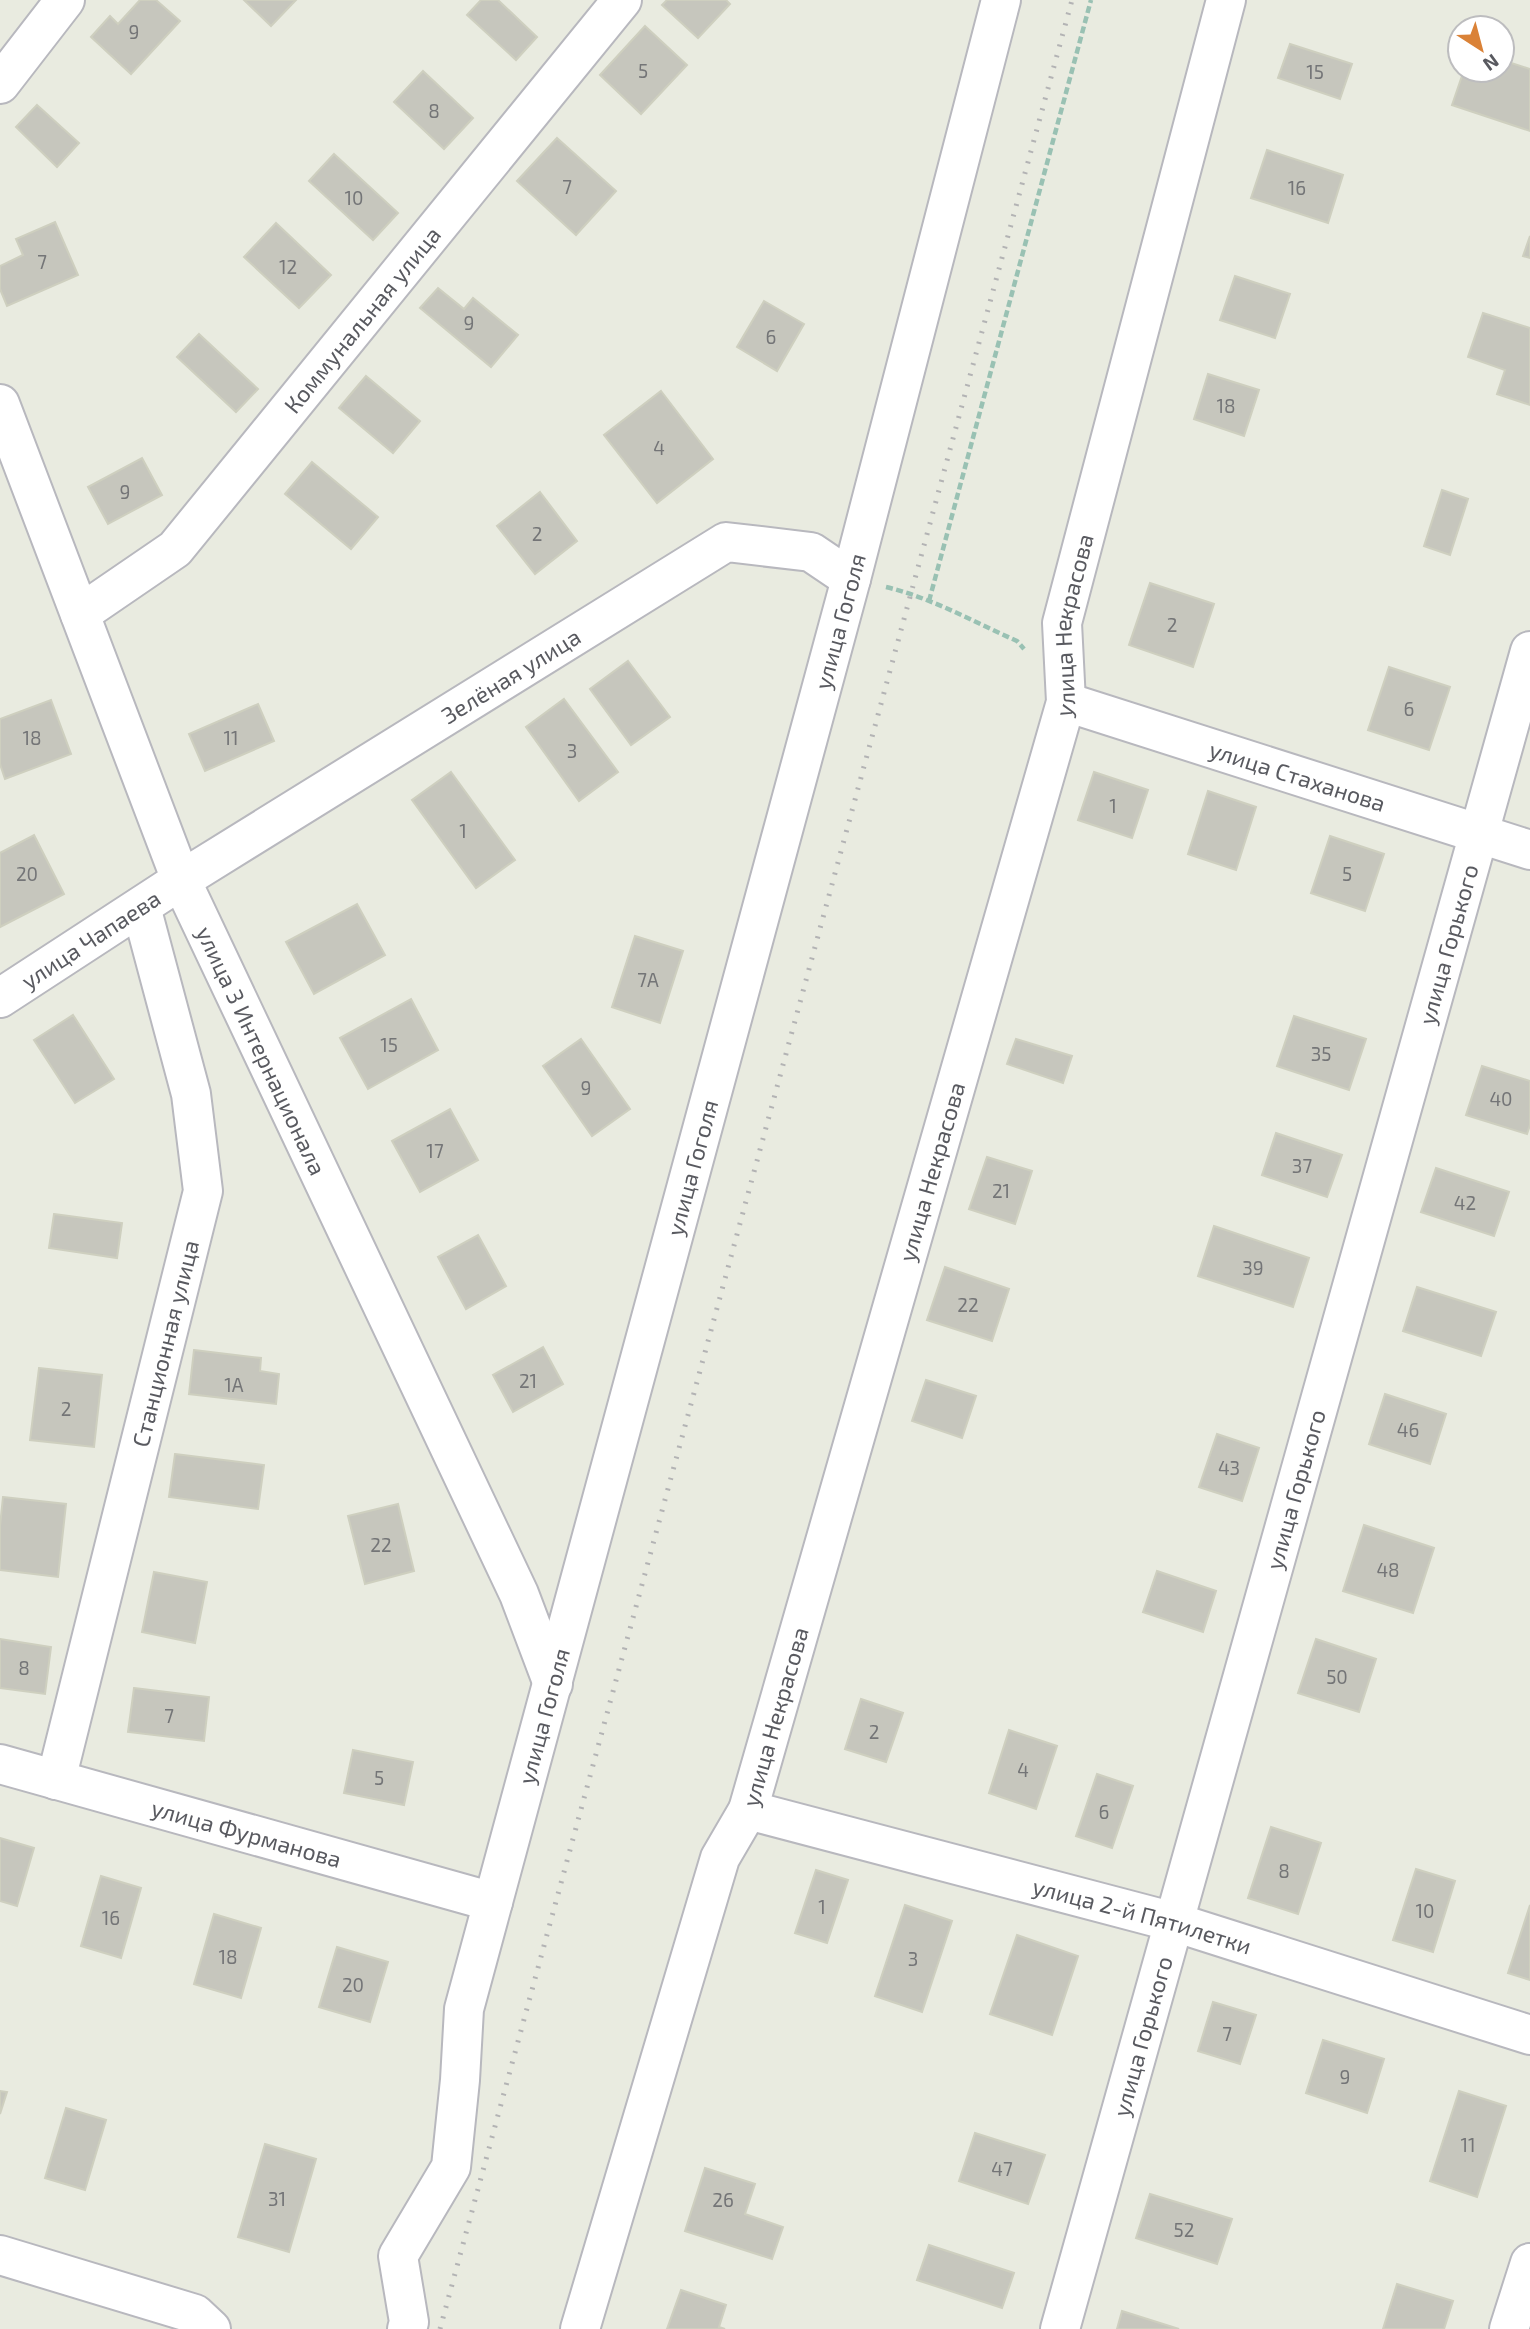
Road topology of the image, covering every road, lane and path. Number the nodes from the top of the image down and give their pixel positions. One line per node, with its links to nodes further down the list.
1 (65, 0): 6 (street)
2 (622, 0): 10 (street, Коммунальная улица)
3 (1001, 0): 8 (street, улица Гоголя)
4 (1091, 0): 9 (path)
5 (1226, 0): 13 (street, улица Некрасова)
6 (0, 84)
7 (0, 404): 10 (street, улица 3 Интернационала)
8 (851, 579): 9 (path); 16 (street, Зелёная улица); 19 (street, улица Гоголя)
9 (929, 601): 11 (path)
10 (80, 614): 16 (street, улица 3 Интернационала)
11 (1026, 651)
12 (1530, 651): 14 (street, улица Горького)
13 (1066, 702): 14 (street, улица Стаханова); 22 (street, улица Некрасова)
14 (1479, 834): 15 (street, улица Стаханова); 24 (street, улица Горького)
15 (1530, 850)
16 (181, 880): 17 (street, улица Чапаева); 19 (street, улица 3 Интернационала)
17 (141, 907): 18 (street, улица Чапаева); 21 (street, Станционная улица)
18 (0, 998)
19 (553, 1684): 23 (street, улица Гоголя)
20 (0, 1764): 21 (street, улица Фурманова)
21 (56, 1780): 23 (street, улица Фурманова)
22 (748, 1810): 24 (street, улица 2-й Пятилетки); 30 (street, улица Некрасова)
23 (493, 1902): 29 (street, улица Гоголя)
24 (1174, 1922): 25 (street, улица 2-й Пятилетки); 31 (street, улица Горького)
25 (1530, 2035)
26 (0, 2255): 28 (street)
27 (1530, 2263): 32 (street)
28 (211, 2329)
29 (407, 2329)
30 (580, 2329)
31 (1060, 2329)
32 (1509, 2329)

